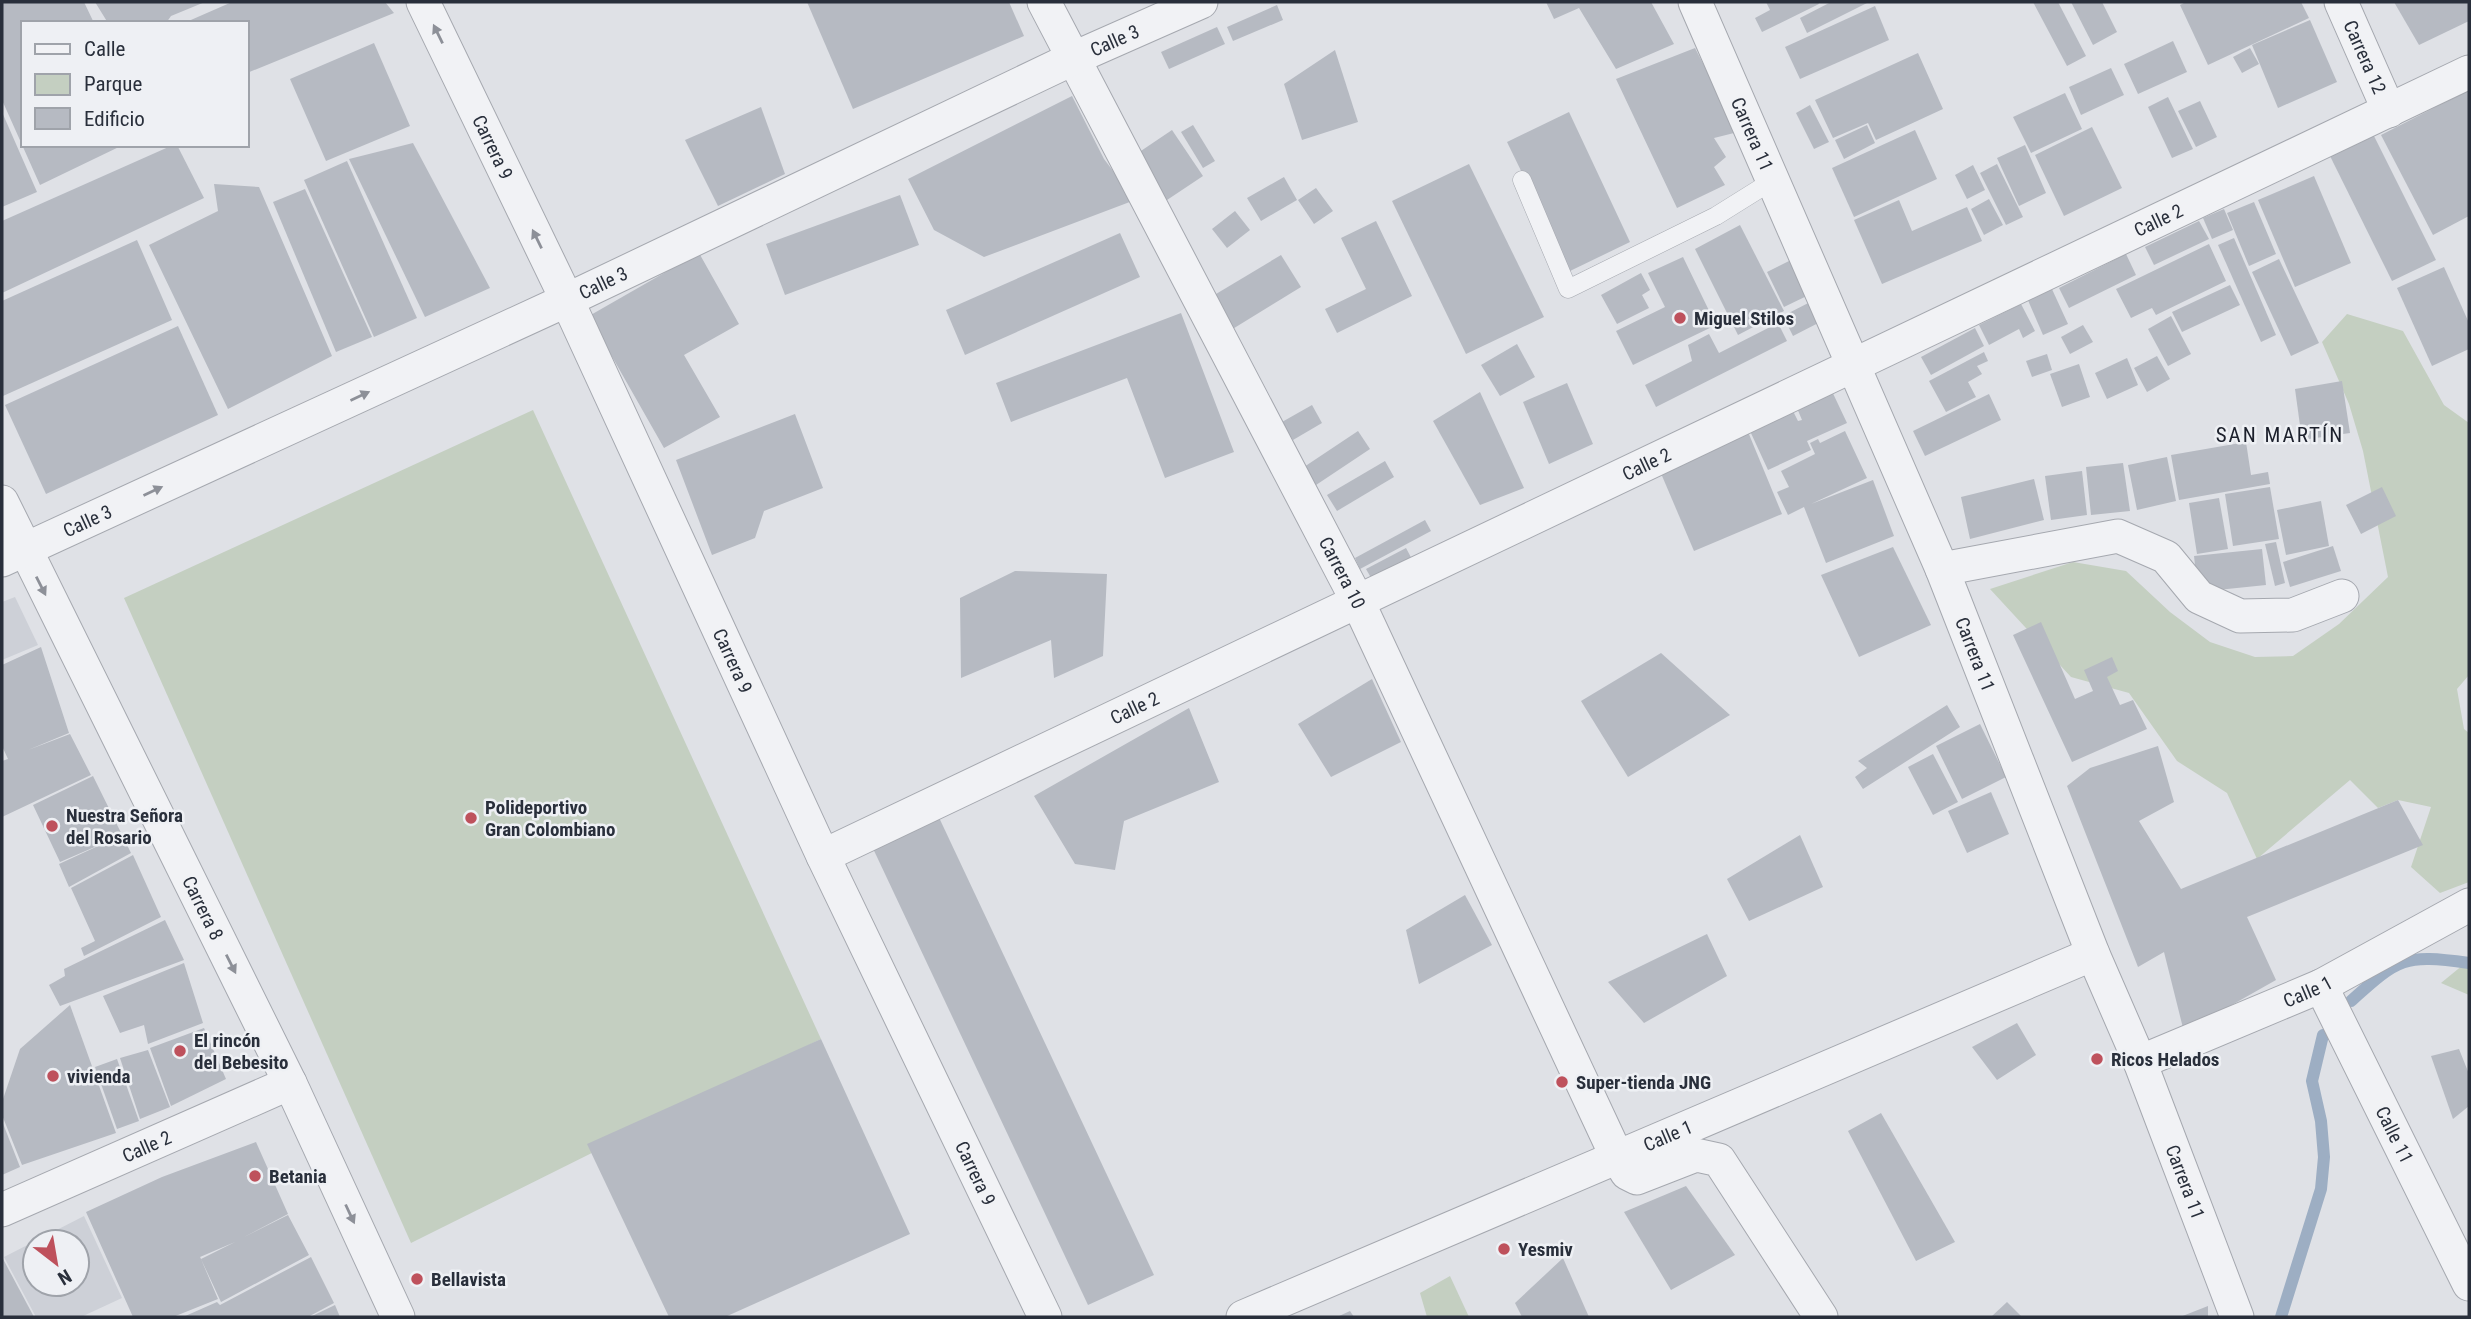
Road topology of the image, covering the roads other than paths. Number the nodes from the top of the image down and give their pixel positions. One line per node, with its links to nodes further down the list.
1 (423, 2): 11 (street, Carrera 9, one-way to 1)
2 (1044, 2): 6 (street, Carrera 10)
3 (1201, 2): 6 (street, Calle 3)
4 (1695, 2): 10 (street, Carrera 11)
5 (2342, 2): 8 (street, Carrera 12)
6 (1072, 59): 11 (street, Calle 3); 17 (street, Carrera 10)
7 (2469, 72): 8 (street, Calle 2)
8 (2389, 111): 12 (street, Calle 2)
9 (1522, 180): 10 (lane)
10 (1772, 181): 12 (street, Carrera 11)
11 (567, 300): 14 (street, Calle 3, one-way to 11); 18 (street, Carrera 9)
12 (1853, 366): 15 (street, Carrera 11); 17 (street, Calle 2)
13 (2, 502): 14 (street, Carrera 8)
14 (13, 555): 23 (street, Carrera 8, one-way to 23)
15 (1942, 569): 16 (street); 20 (street, Carrera 11)
16 (2342, 596)
17 (1358, 602): 18 (street, Calle 2); 24 (street, Carrera 10)
18 (823, 856): 28 (street, Carrera 9)
19 (2469, 905): 21 (street, Calle 1)
20 (2093, 954): 22 (street, Carrera 11); 24 (street, Calle 1)
21 (2320, 986): 22 (street, Calle 1); 26 (street, Calle 11)
22 (2140, 1062): 31 (street, Carrera 11)
23 (290, 1083): 25 (street, Calle 2); 27 (street, Carrera 8, one-way to 27)
24 (1630, 1150): 29 (street, Calle 1); 30 (street)
25 (2, 1210)
26 (2469, 1284)
27 (398, 1317)
28 (1045, 1317)
29 (1242, 1317)
30 (1821, 1317)
31 (2237, 1317)

